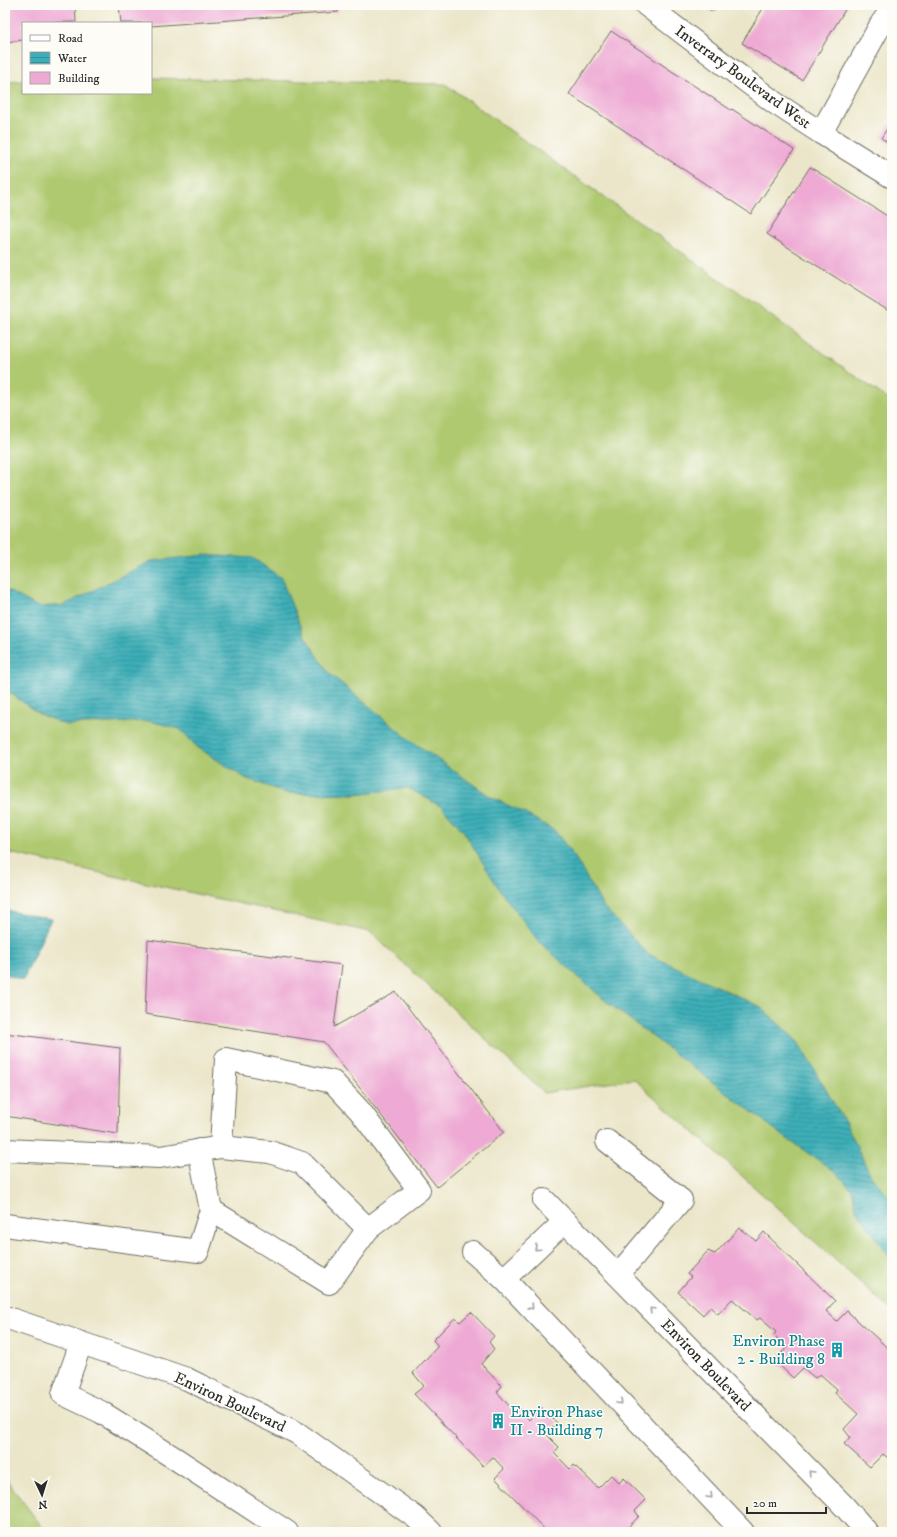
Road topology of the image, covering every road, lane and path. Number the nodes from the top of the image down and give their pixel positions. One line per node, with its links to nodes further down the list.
1 (646, 5): 3 (street, Inverrary Boulevard West)
2 (892, 9): 3 (street, Inverrary Boulevard West)
3 (820, 133): 4 (street, Inverrary Boulevard West)
4 (892, 177)
5 (607, 1141): 15 (street)
6 (221, 1147): 8 (street); 13 (street); 13 (street)
7 (5, 1150): 8 (street)
8 (199, 1150): 10 (street)
9 (544, 1200): 11 (street, Environ Boulevard)
10 (211, 1210): 12 (street); 13 (street)
11 (565, 1221): 15 (street, Environ Boulevard); 16 (street, one-way to 16)
12 (5, 1225)
13 (368, 1229)
14 (473, 1252): 16 (street)
15 (618, 1275): 22 (street, Environ Boulevard, one-way to 15)
16 (504, 1279): 21 (street, one-way to 21)
17 (5, 1317): 18 (street, Environ Boulevard)
18 (81, 1343): 19 (street); 20 (street, Environ Boulevard)
19 (286, 1532)
20 (431, 1532)
21 (743, 1532)
22 (867, 1532)

